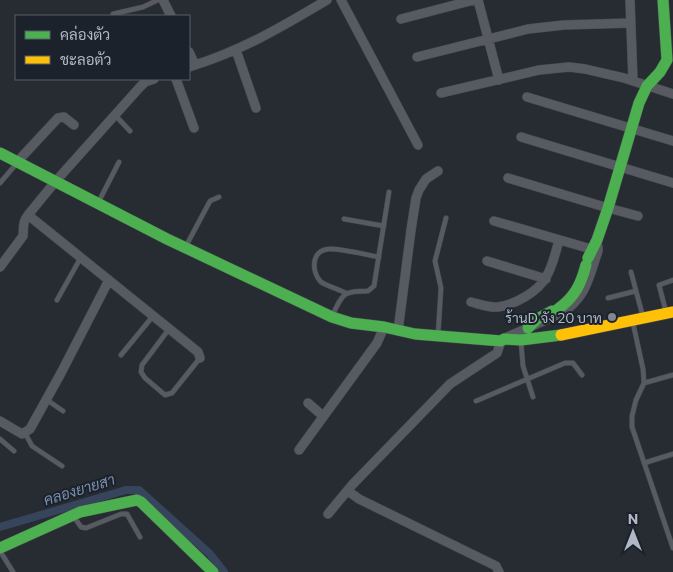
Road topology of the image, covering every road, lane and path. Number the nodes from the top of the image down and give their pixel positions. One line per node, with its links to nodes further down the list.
1 (158, 0): 9 (lane)
2 (163, 0): 10 (street)
3 (327, 0): 15 (street)
4 (342, 0): 35 (street)
5 (474, 0): 11 (street)
6 (478, 0): 14 (street)
7 (630, 0): 13 (street)
8 (663, 0): 12 (street)
9 (113, 14)
10 (170, 15)
11 (401, 18)
12 (669, 19): 17 (street)
13 (631, 23): 14 (street); 22 (street)
14 (488, 39): 16 (street); 21 (street)
15 (236, 50): 18 (street); 27 (street)
16 (417, 57)
17 (670, 60): 23 (street)
18 (192, 66)
19 (147, 80): 28 (street)
20 (176, 80): 30 (street)
21 (499, 80): 22 (street); 24 (street)
22 (633, 81): 23 (street)
23 (647, 86): 25 (street); 31 (street)
24 (441, 94)
25 (673, 94)
26 (528, 97): 31 (street)
27 (256, 108)
28 (115, 115): 32 (lane); 42 (street)
29 (74, 125): 37 (street)
30 (194, 128)
31 (630, 130): 34 (street); 39 (street)
32 (130, 131)
33 (521, 137): 39 (street)
34 (673, 141)
35 (418, 145)
36 (0, 153): 37 (street)
37 (17, 162): 42 (street); 43 (lane)
38 (119, 162): 47 (lane)
39 (620, 167): 44 (street); 48 (street)
40 (438, 171): 79 (street)
41 (508, 178): 48 (street)
42 (55, 182): 47 (street); 49 (street)
43 (0, 183)
44 (673, 183)
45 (389, 192): 54 (lane)
46 (218, 197): 56 (lane)
47 (98, 204): 56 (street)
48 (608, 208): 50 (street); 57 (street)
49 (28, 215): 59 (street); 61 (street)
50 (638, 216)
51 (446, 218): 80 (lane)
52 (344, 219): 54 (lane)
53 (494, 221): 55 (street)
54 (384, 226): 58 (lane)
55 (559, 240): 57 (street); 63 (street)
56 (186, 247): 74 (street)
57 (592, 253): 67 (street); 67 (street)
58 (379, 256): 68 (lane); 68 (lane)
59 (80, 259): 64 (street); 70 (lane)
60 (487, 261): 63 (street)
61 (0, 267)
62 (631, 272): 66 (lane)
63 (546, 279): 71 (street)
64 (109, 280): 73 (street); 92 (street)
65 (673, 280): 72 (lane)
66 (636, 291): 69 (lane); 75 (lane)
67 (581, 292): 77 (street)
68 (346, 293): 74 (lane)
69 (608, 298)
70 (57, 300)
71 (471, 302)
72 (670, 313): 75 (street)
73 (153, 316): 78 (street); 83 (lane)
74 (332, 317): 76 (street)
75 (638, 320): 82 (street); 90 (lane)
76 (384, 327): 79 (street); 96 (street)
77 (528, 328): 81 (street)
78 (169, 329): 84 (street); 84 (lane)
79 (398, 331): 80 (street)
80 (438, 336): 81 (street)
81 (502, 340): 82 (street); 105 (street)
82 (521, 340): 88 (lane)
83 (121, 354)
84 (200, 358)
85 (582, 375): 88 (lane)
86 (673, 375): 87 (lane)
87 (667, 376): 89 (lane); 90 (lane)
88 (526, 379): 91 (lane); 93 (lane)
89 (673, 381)
90 (644, 383): 103 (lane)
91 (533, 397)
92 (46, 400): 95 (lane); 98 (street)
93 (476, 401)
94 (308, 404): 96 (street)
95 (63, 411)
96 (323, 416): 100 (street)
97 (0, 421): 98 (street)
98 (25, 433): 104 (lane)
99 (0, 439): 101 (lane)
100 (299, 450)
101 (14, 451)
102 (673, 454): 103 (lane)
103 (644, 463): 109 (lane)
104 (62, 466)
105 (348, 491): 106 (street); 113 (street)
106 (328, 514)
107 (73, 515): 108 (lane); 110 (street); 112 (street)
108 (140, 537)
109 (673, 548)
110 (0, 550): 111 (lane)
111 (13, 572)
112 (213, 572)
113 (499, 572)

